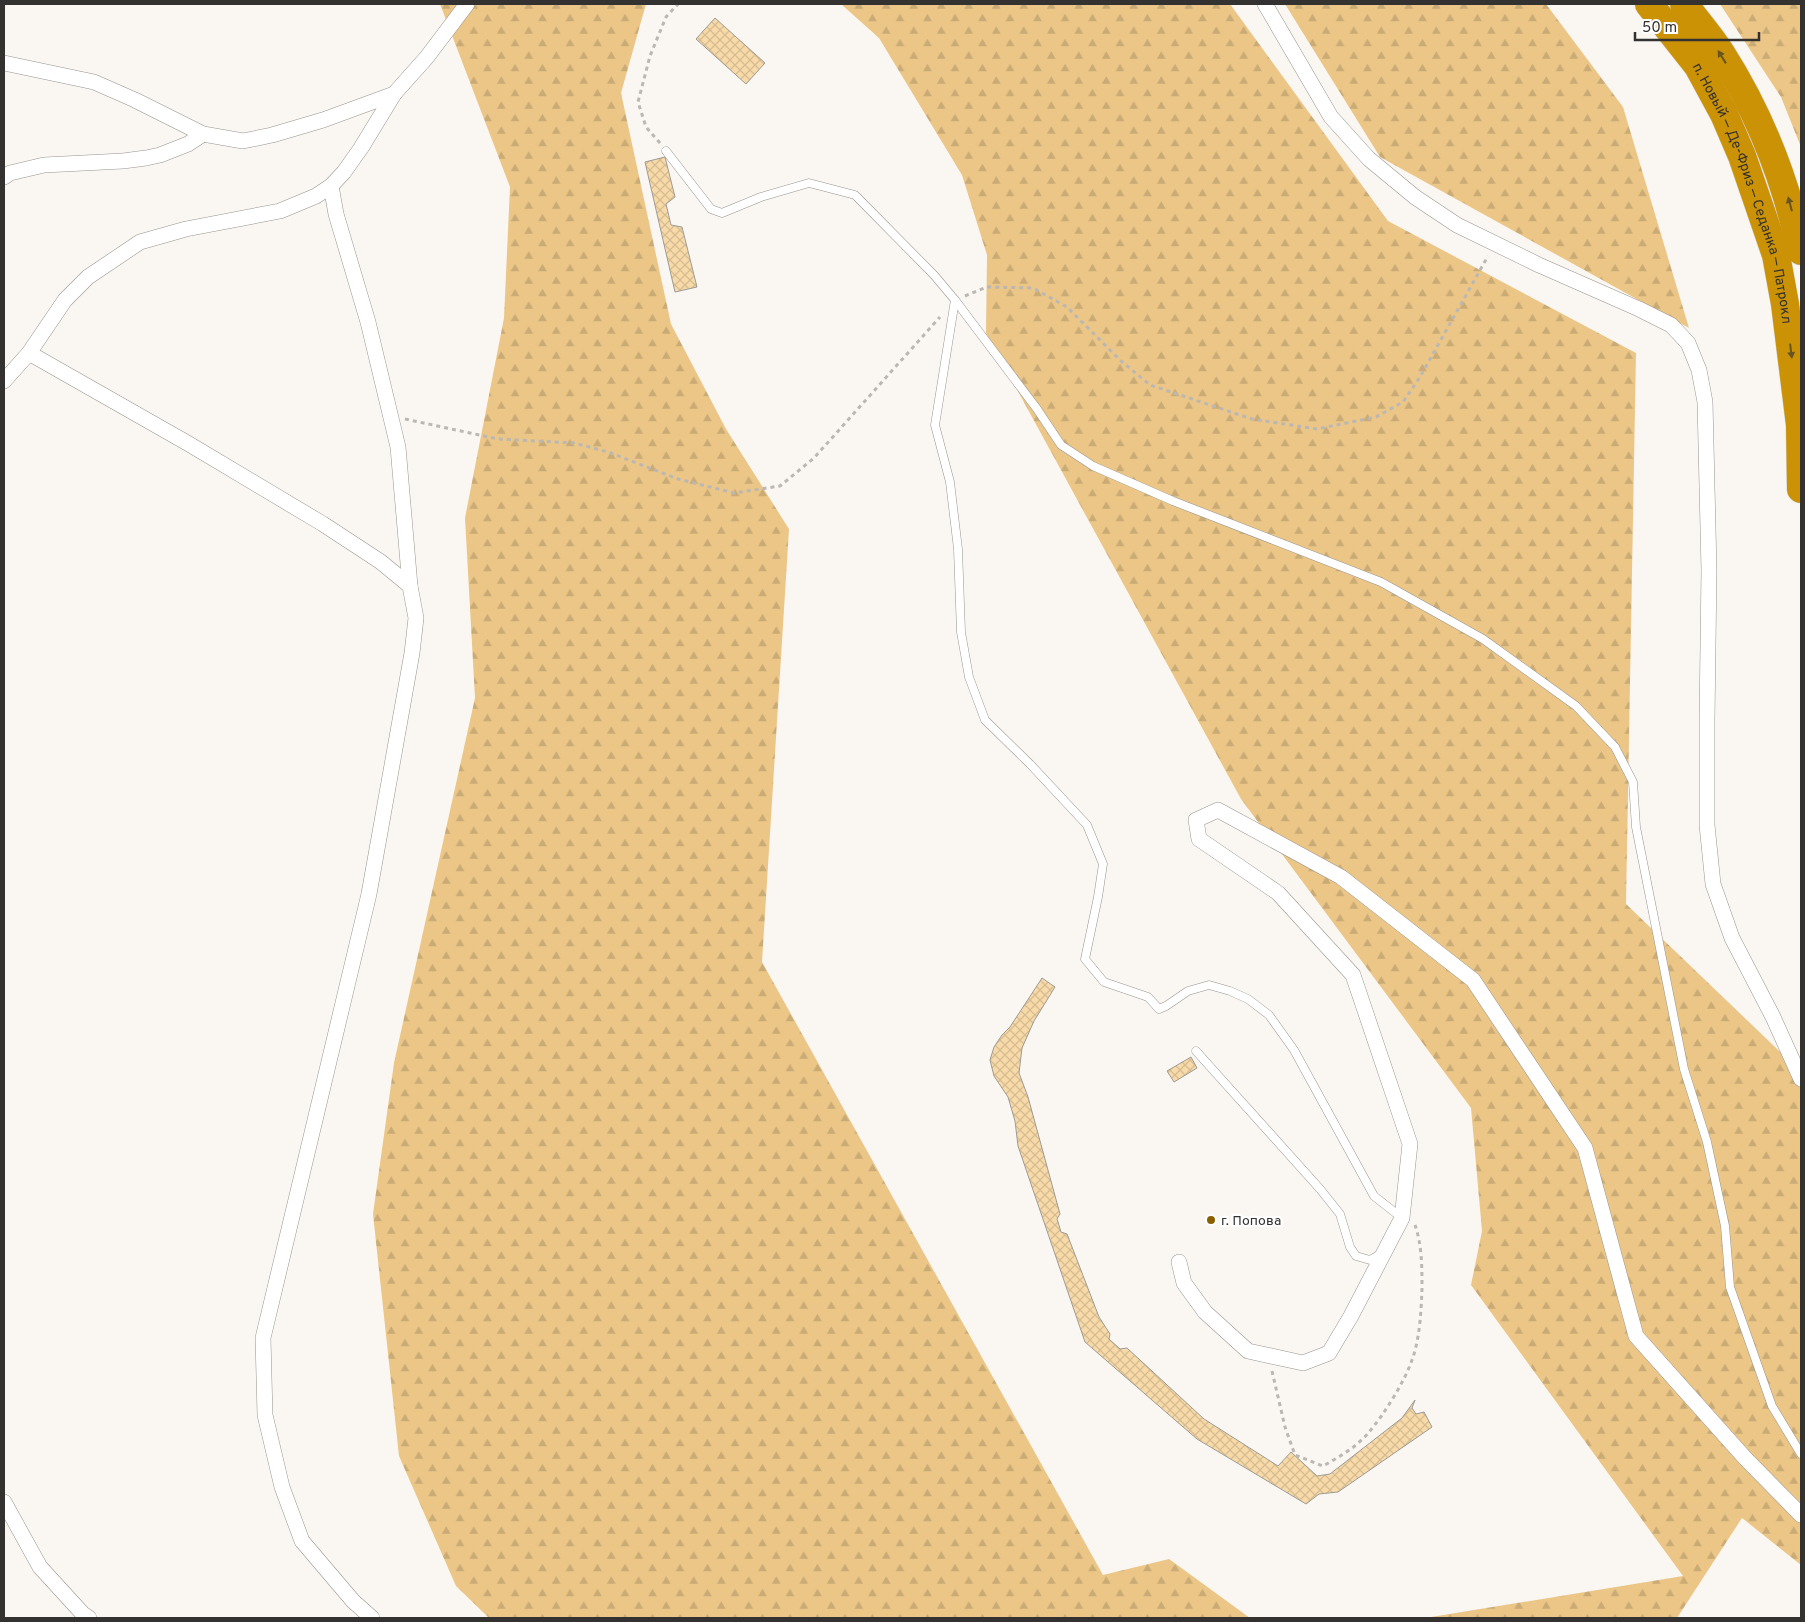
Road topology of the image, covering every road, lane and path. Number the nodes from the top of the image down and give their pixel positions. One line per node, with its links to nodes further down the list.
1 (467, 4): 7 (street)
2 (678, 4): 9 (path)
3 (1265, 4): 12 (street)
4 (1649, 4): 18 (highway, п. Новый — Де-Фриз — Седанка — Патрокл, one-way to 18)
5 (1684, 4): 13 (highway, п. Новый — Де-Фриз — Седанка — Патрокл, one-way to 5)
6 (4, 63): 8 (street)
7 (394, 94): 8 (street); 11 (street)
8 (203, 134): 10 (street)
9 (666, 151): 14 (lane)
10 (4, 177)
11 (330, 186): 15 (street); 17 (street)
12 (1495, 244): 14 (path); 21 (street)
13 (1801, 252)
14 (955, 300): 17 (path); 22 (lane); 26 (lane)
15 (29, 353): 16 (street); 19 (street)
16 (4, 381)
17 (390, 416): 19 (street)
18 (1801, 489)
19 (410, 586): 30 (street)
20 (1196, 1050): 23 (lane)
21 (1801, 1079)
22 (1402, 1218): 23 (street); 25 (path); 28 (street)
23 (1385, 1251): 25 (street)
24 (1179, 1262): 25 (street)
25 (1269, 1355)
26 (1801, 1454)
27 (4, 1502): 29 (street)
28 (1801, 1515)
29 (89, 1618)
30 (372, 1618)

